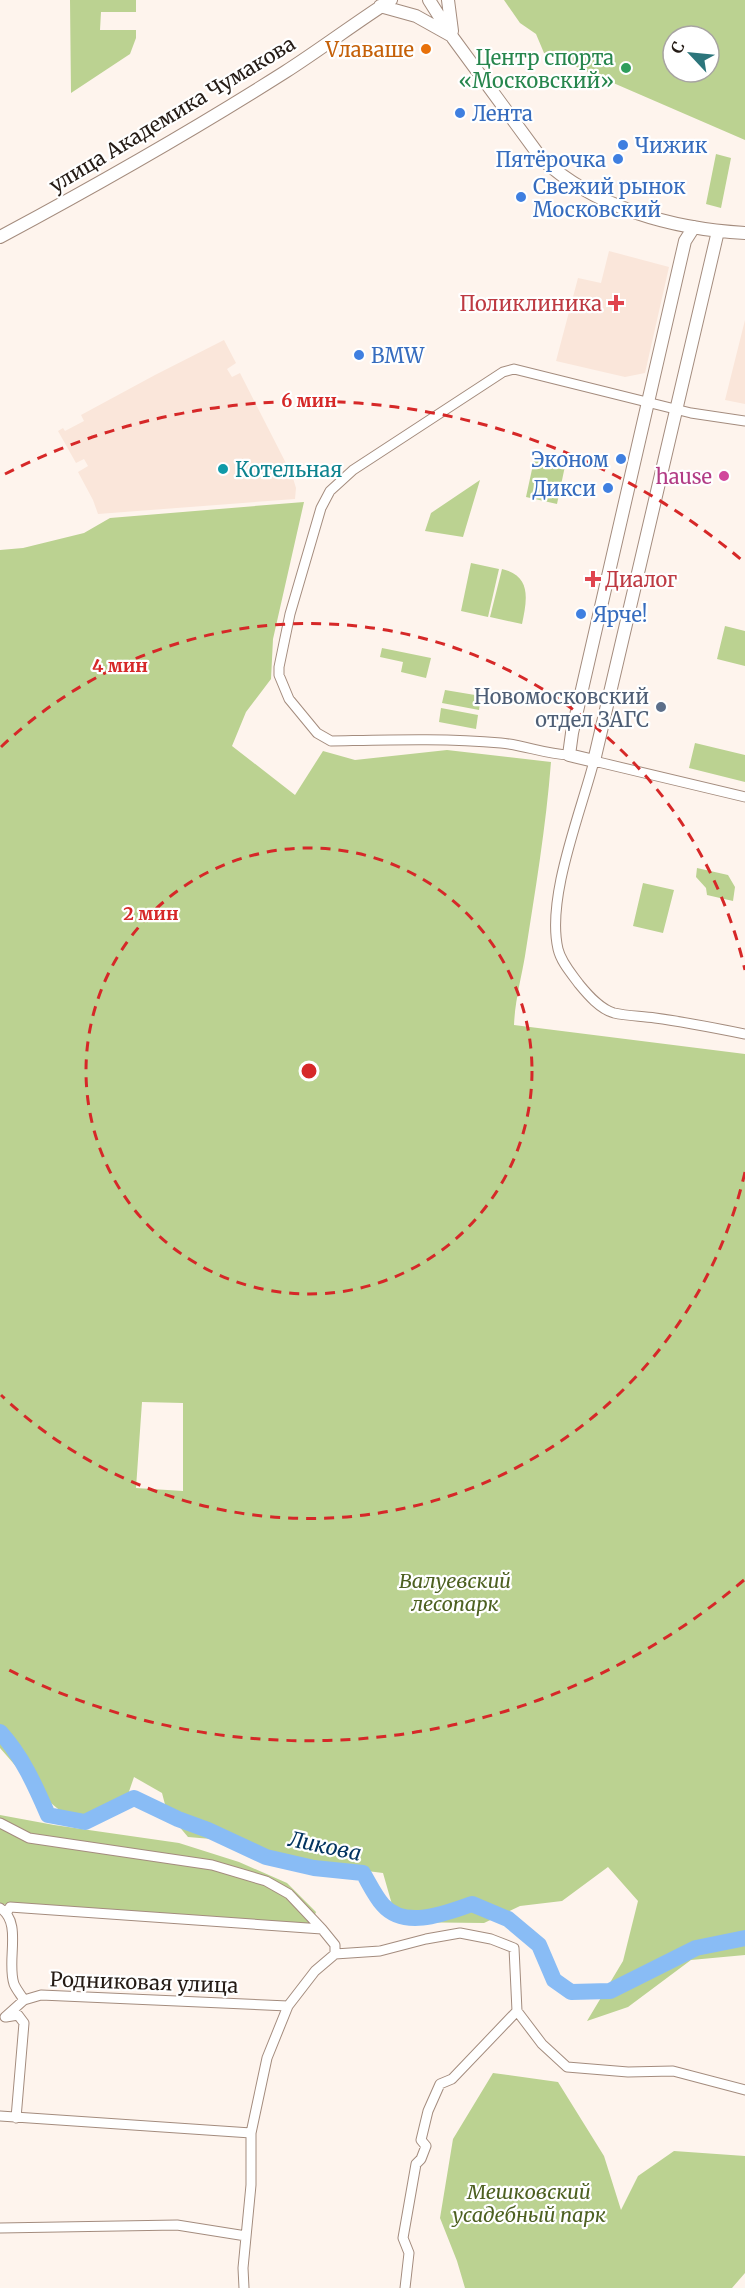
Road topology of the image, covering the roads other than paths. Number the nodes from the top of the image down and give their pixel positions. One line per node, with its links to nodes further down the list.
1 (429, 0): 4 (street)
2 (448, 0): 4 (street)
3 (385, 3): 4 (street); 8 (street, улица Академика Чумакова)
4 (453, 38): 5 (street)
5 (694, 227): 6 (street); 9 (street)
6 (718, 231): 7 (street); 10 (street)
7 (745, 233)
8 (0, 237)
9 (648, 402): 10 (street); 12 (street); 12 (street)
10 (677, 408): 11 (street); 13 (street)
11 (745, 421)
12 (568, 755): 13 (street)
13 (594, 761): 14 (street); 15 (street)
14 (745, 797)
15 (745, 1034)
16 (0, 1822): 18 (street)
17 (3, 1910): 18 (street); 20 (street)
18 (322, 1929): 19 (street)
19 (334, 1954): 21 (street); 22 (street)
20 (24, 2000): 21 (street, Родниковая улица); 23 (street, Родниковая улица)
21 (288, 2006): 27 (street)
22 (517, 2011): 24 (street); 31 (street)
23 (3, 2017): 26 (street)
24 (745, 2090)
25 (0, 2116): 26 (street)
26 (16, 2118): 27 (street)
27 (251, 2133): 29 (street)
28 (0, 2228): 29 (street)
29 (246, 2236): 30 (street)
30 (244, 2288)
31 (405, 2288)

